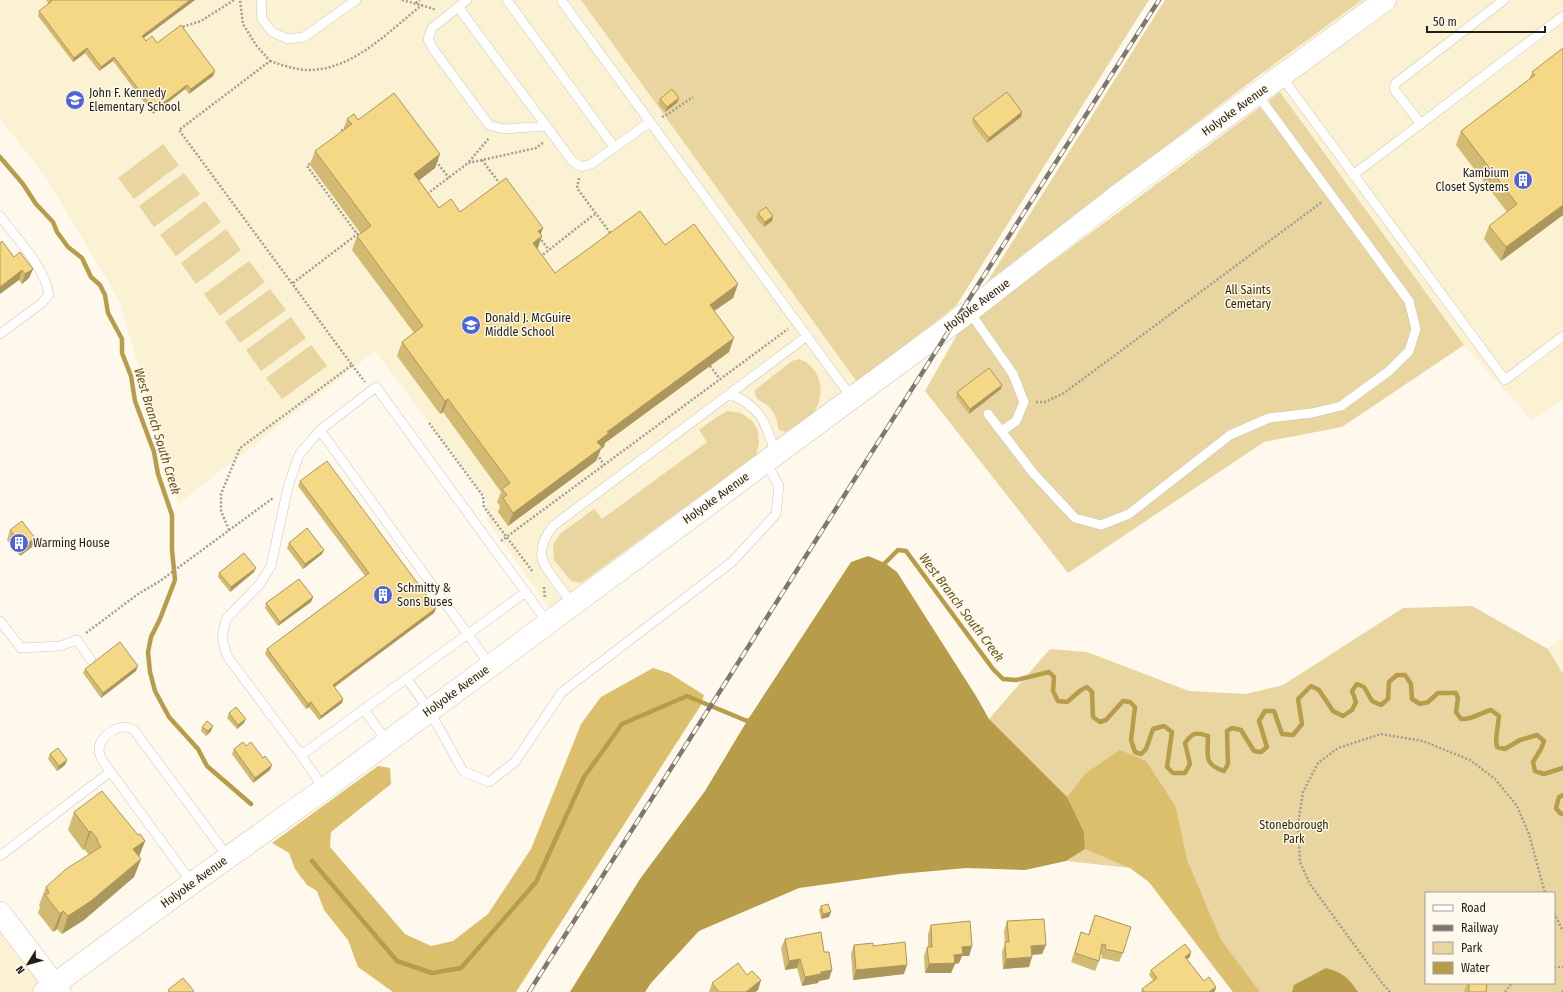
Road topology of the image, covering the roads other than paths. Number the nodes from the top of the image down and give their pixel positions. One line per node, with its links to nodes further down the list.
1 (261, 0): 2 (lane)
2 (356, 0)
3 (467, 0): 8 (lane)
4 (507, 0): 15 (lane)
5 (561, 0): 12 (lane)
6 (1385, 0): 10 (street, Holyoke Avenue)
7 (1504, 0): 13 (lane)
8 (458, 7): 14 (lane); 14 (lane)
9 (1563, 16): 13 (lane)
10 (1281, 76): 11 (street, Holyoke Avenue); 16 (lane)
11 (1257, 94): 18 (street, Holyoke Avenue); 26 (lane)
12 (650, 122): 15 (lane); 20 (lane)
13 (1421, 124): 16 (lane)
14 (545, 126): 15 (lane)
15 (614, 147)
16 (1353, 175): 21 (lane)
17 (0, 216): 19 (lane)
18 (969, 311): 23 (street, Holyoke Avenue); 26 (lane)
19 (0, 334)
20 (807, 336): 22 (lane); 23 (lane)
21 (1563, 336)
22 (730, 394): 27 (lane); 29 (lane)
23 (852, 398): 27 (street, Holyoke Avenue)
24 (988, 414): 26 (lane)
25 (320, 430): 28 (lane); 32 (lane); 39 (lane)
26 (1002, 431)
27 (771, 458): 29 (street, Holyoke Avenue); 37 (lane)
28 (526, 592): 30 (lane); 32 (lane)
29 (573, 604): 30 (street, Holyoke Avenue)
30 (544, 617): 34 (street, Holyoke Avenue)
31 (0, 621): 33 (lane)
32 (468, 635): 34 (lane); 35 (lane)
33 (91, 660)
34 (490, 665): 37 (street, Holyoke Avenue)
35 (407, 679): 36 (lane); 37 (lane)
36 (364, 710): 38 (lane); 39 (lane)
37 (430, 710): 38 (street, Holyoke Avenue)
38 (388, 741): 41 (street, Holyoke Avenue)
39 (301, 755): 41 (lane)
40 (110, 772): 42 (lane); 43 (lane); 44 (lane)
41 (324, 789): 43 (street, Holyoke Avenue)
42 (0, 856)
43 (228, 857): 44 (street, Holyoke Avenue)
44 (192, 883): 46 (street, Holyoke Avenue)
45 (0, 913): 46 (street)
46 (53, 990)

